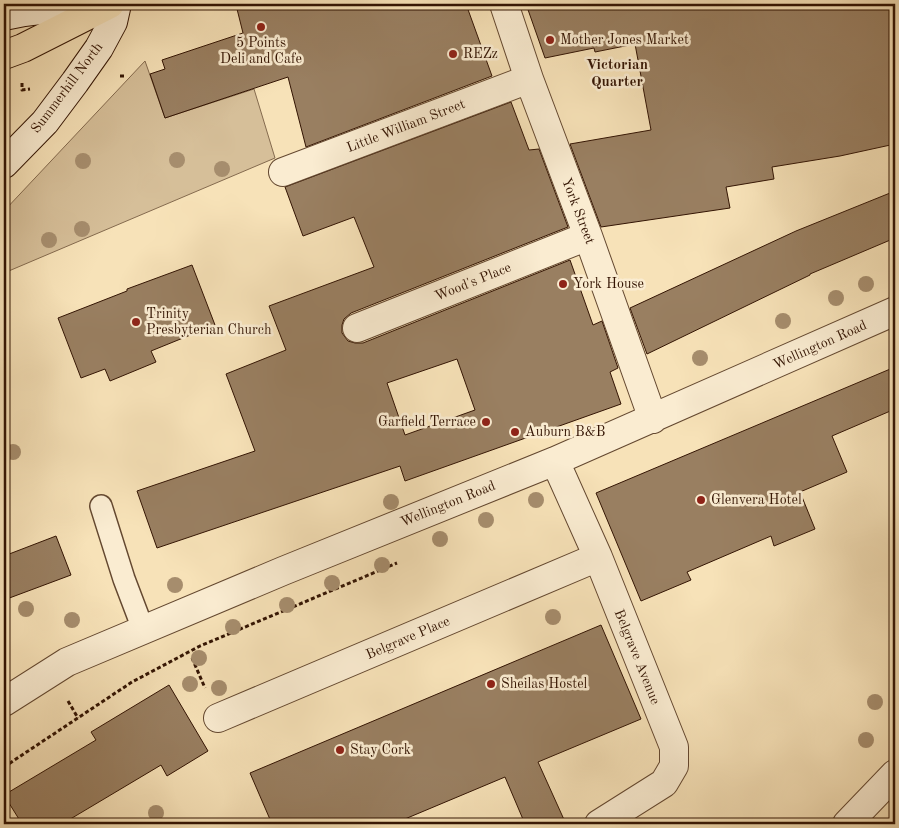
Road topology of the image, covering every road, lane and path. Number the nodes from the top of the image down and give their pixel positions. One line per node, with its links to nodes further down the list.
1 (87, 4): 5 (street)
2 (110, 4): 6 (highway)
3 (118, 4): 10 (street, Summerhill North)
4 (504, 4): 9 (street, York Street)
5 (4, 16)
6 (4, 55)
7 (120, 76): 8 (path)
8 (126, 76)
9 (529, 79): 11 (street, Little William Street); 12 (street, York Street)
10 (4, 164)
11 (282, 172)
12 (588, 236): 14 (street, Wood's Place); 15 (street, York Street)
13 (895, 311): 15 (street, Wellington Road)
14 (357, 328)
15 (653, 418): 16 (street, Wellington Road)
16 (555, 461): 18 (street, Belgrave Avenue); 20 (street, Wellington Road)
17 (101, 506): 20 (lane)
18 (598, 557): 26 (street, Belgrave Place); 29 (street, Belgrave Avenue)
19 (402, 560): 25 (path)
20 (143, 629): 24 (street, Wellington Road)
21 (192, 658): 22 (path)
22 (201, 678)
23 (68, 701): 25 (path)
24 (4, 702)
25 (78, 718): 27 (path)
26 (218, 718)
27 (4, 767)
28 (895, 774): 30 (street)
29 (599, 824)
30 (847, 824)

